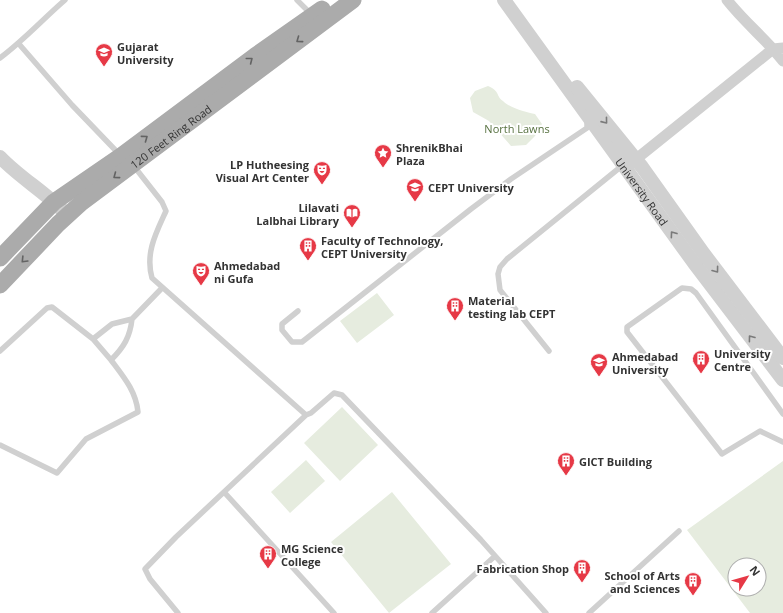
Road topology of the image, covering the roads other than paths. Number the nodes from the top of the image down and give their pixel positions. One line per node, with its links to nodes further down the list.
1 (65, 0): 9 (lane)
2 (297, 0): 8 (lane)
3 (333, 0): 8 (main road, 120 Feet Ring Road)
4 (353, 0): 15 (main road, 120 Feet Ring Road, one-way to 15)
5 (504, 0): 13 (street, University Road)
6 (516, 0): 16 (street, University Road, one-way to 16)
7 (727, 0): 10 (street)
8 (312, 16): 15 (main road, 120 Feet Ring Road, one-way to 8)
9 (19, 44): 11 (lane); 15 (lane)
10 (778, 48): 12 (street); 16 (street)
11 (0, 58)
12 (783, 61)
13 (590, 119): 16 (street, University Road); 22 (lane)
14 (0, 157): 17 (street)
15 (126, 160): 17 (main road, 120 Feet Ring Road); 18 (main road, 120 Feet Ring Road, one-way to 18); 21 (lane)
16 (628, 164): 26 (lane); 27 (street, University Road, one-way to 27); 29 (street, University Road, one-way to 16)
17 (54, 202): 18 (street); 19 (main road, 120 Feet Ring Road)
18 (67, 215): 20 (main road, 120 Feet Ring Road, one-way to 20)
19 (0, 258)
20 (0, 285)
21 (162, 288): 23 (lane); 31 (lane)
22 (298, 311)
23 (132, 319): 24 (lane); 28 (lane)
24 (93, 339): 25 (lane); 28 (lane)
25 (0, 351)
26 (549, 351)
27 (783, 358)
28 (111, 360): 33 (lane)
29 (783, 380)
30 (783, 414): 32 (lane)
31 (306, 415): 34 (lane); 36 (lane)
32 (783, 442)
33 (0, 446)
34 (224, 492): 37 (lane); 38 (lane)
35 (679, 531): 41 (lane)
36 (495, 556): 39 (lane); 40 (lane)
37 (178, 613)
38 (334, 613)
39 (432, 613)
40 (546, 613)
41 (589, 613)

